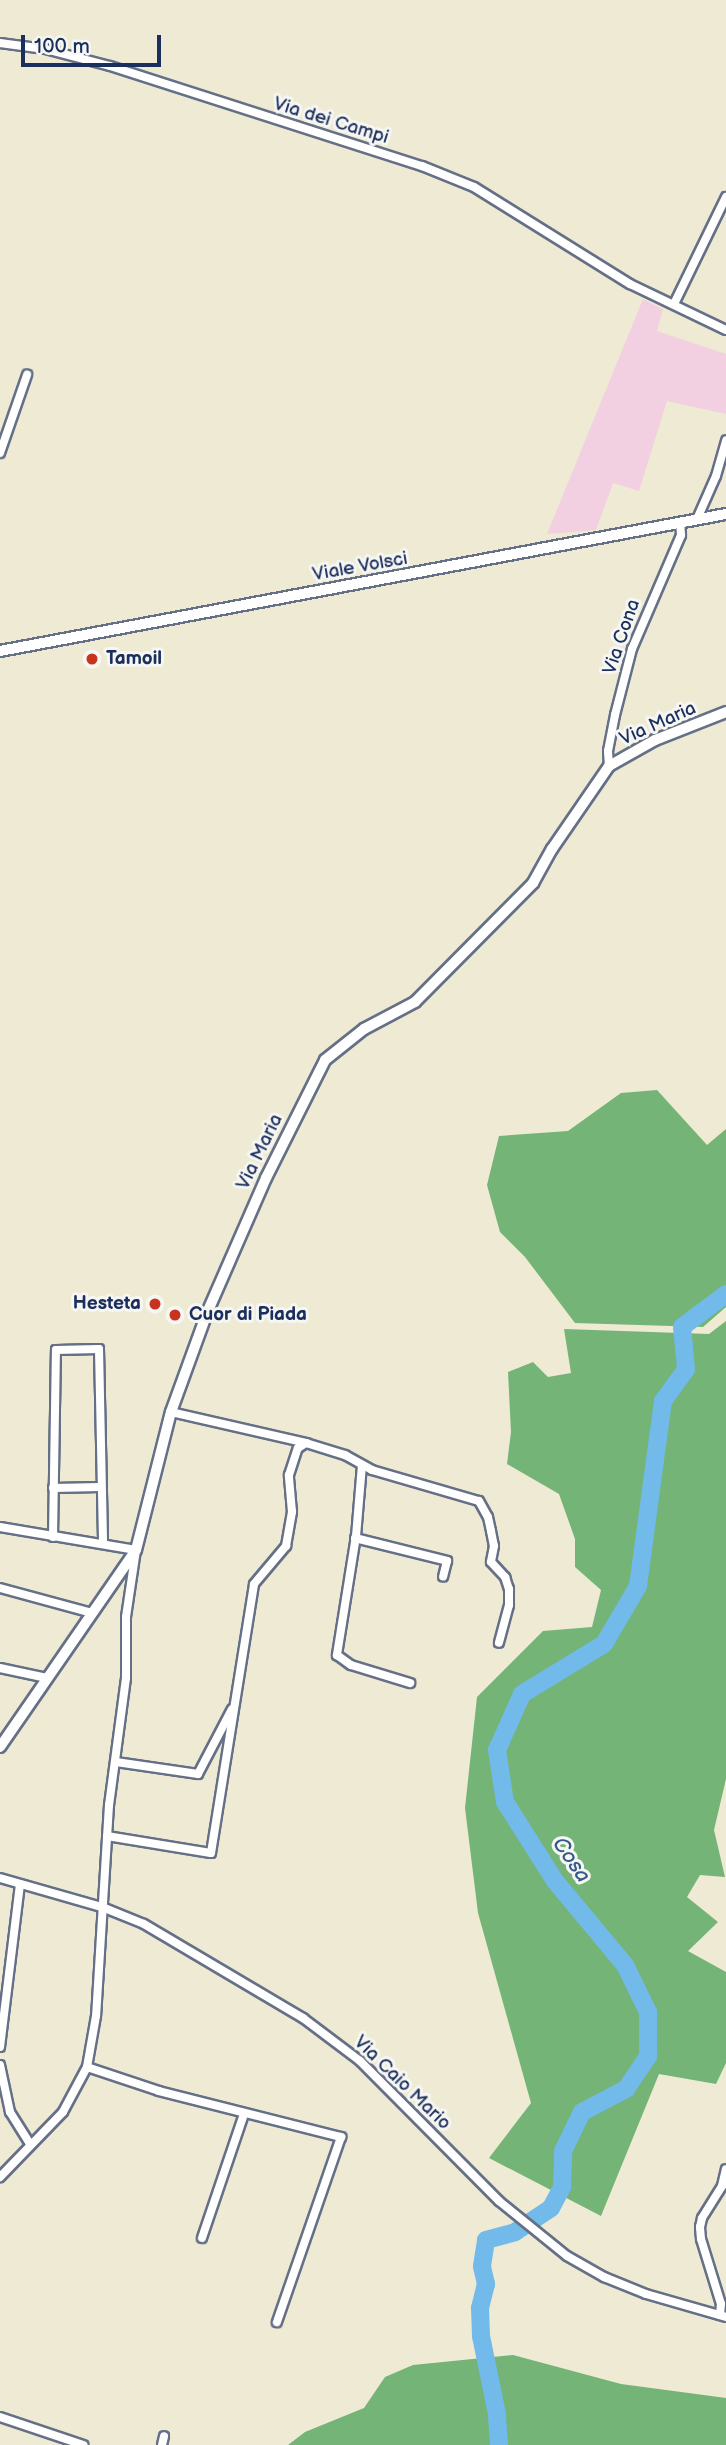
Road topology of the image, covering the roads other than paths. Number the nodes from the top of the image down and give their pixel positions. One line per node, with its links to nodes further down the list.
1 (0, 43): 3 (street, Via dei Campi)
2 (726, 197): 3 (street)
3 (674, 304): 4 (street, Via dei Campi)
4 (726, 330)
5 (27, 375): 7 (street)
6 (726, 440): 9 (street)
7 (0, 453)
8 (726, 514): 9 (street, Viale Volsci)
9 (697, 519): 10 (street, Viale Volsci)
10 (680, 522): 11 (street, Viale Volsci); 13 (street, Via Cona)
11 (0, 651)
12 (726, 712): 13 (street, Via Maria)
13 (609, 766): 14 (street, Via Maria)
14 (171, 1412): 15 (street); 23 (street, Via Maria)
15 (306, 1443): 16 (street); 31 (street)
16 (362, 1465): 21 (street); 27 (street)
17 (101, 1487): 18 (street); 18 (street); 22 (street)
18 (53, 1488): 20 (street)
19 (0, 1527): 20 (street)
20 (53, 1537): 22 (street)
21 (355, 1538): 24 (street); 30 (street)
22 (103, 1543): 23 (street)
23 (136, 1550): 26 (street, Via Maria); 33 (street)
24 (443, 1577)
25 (0, 1588): 26 (street)
26 (93, 1613): 29 (street, Via Maria)
27 (499, 1643)
28 (0, 1668): 29 (street)
29 (47, 1678): 32 (street, Via Maria)
30 (410, 1683)
31 (235, 1703): 33 (street); 34 (street)
32 (0, 1747)
33 (116, 1762): 34 (street)
34 (107, 1836): 37 (street)
35 (0, 1878): 36 (street, Via Caio Mario)
36 (20, 1884): 37 (street, Via Caio Mario); 38 (street)
37 (103, 1907): 40 (street); 47 (street, Via Caio Mario)
38 (0, 2047)
39 (0, 2065): 42 (street)
40 (87, 2067): 41 (street); 42 (street)
41 (244, 2114): 46 (street); 48 (street)
42 (30, 2144): 44 (street)
43 (726, 2169): 45 (street)
44 (0, 2177)
45 (723, 2187): 47 (street)
46 (202, 2238)
47 (723, 2316)
48 (277, 2322)
49 (0, 2417): 50 (street)
50 (83, 2445)

